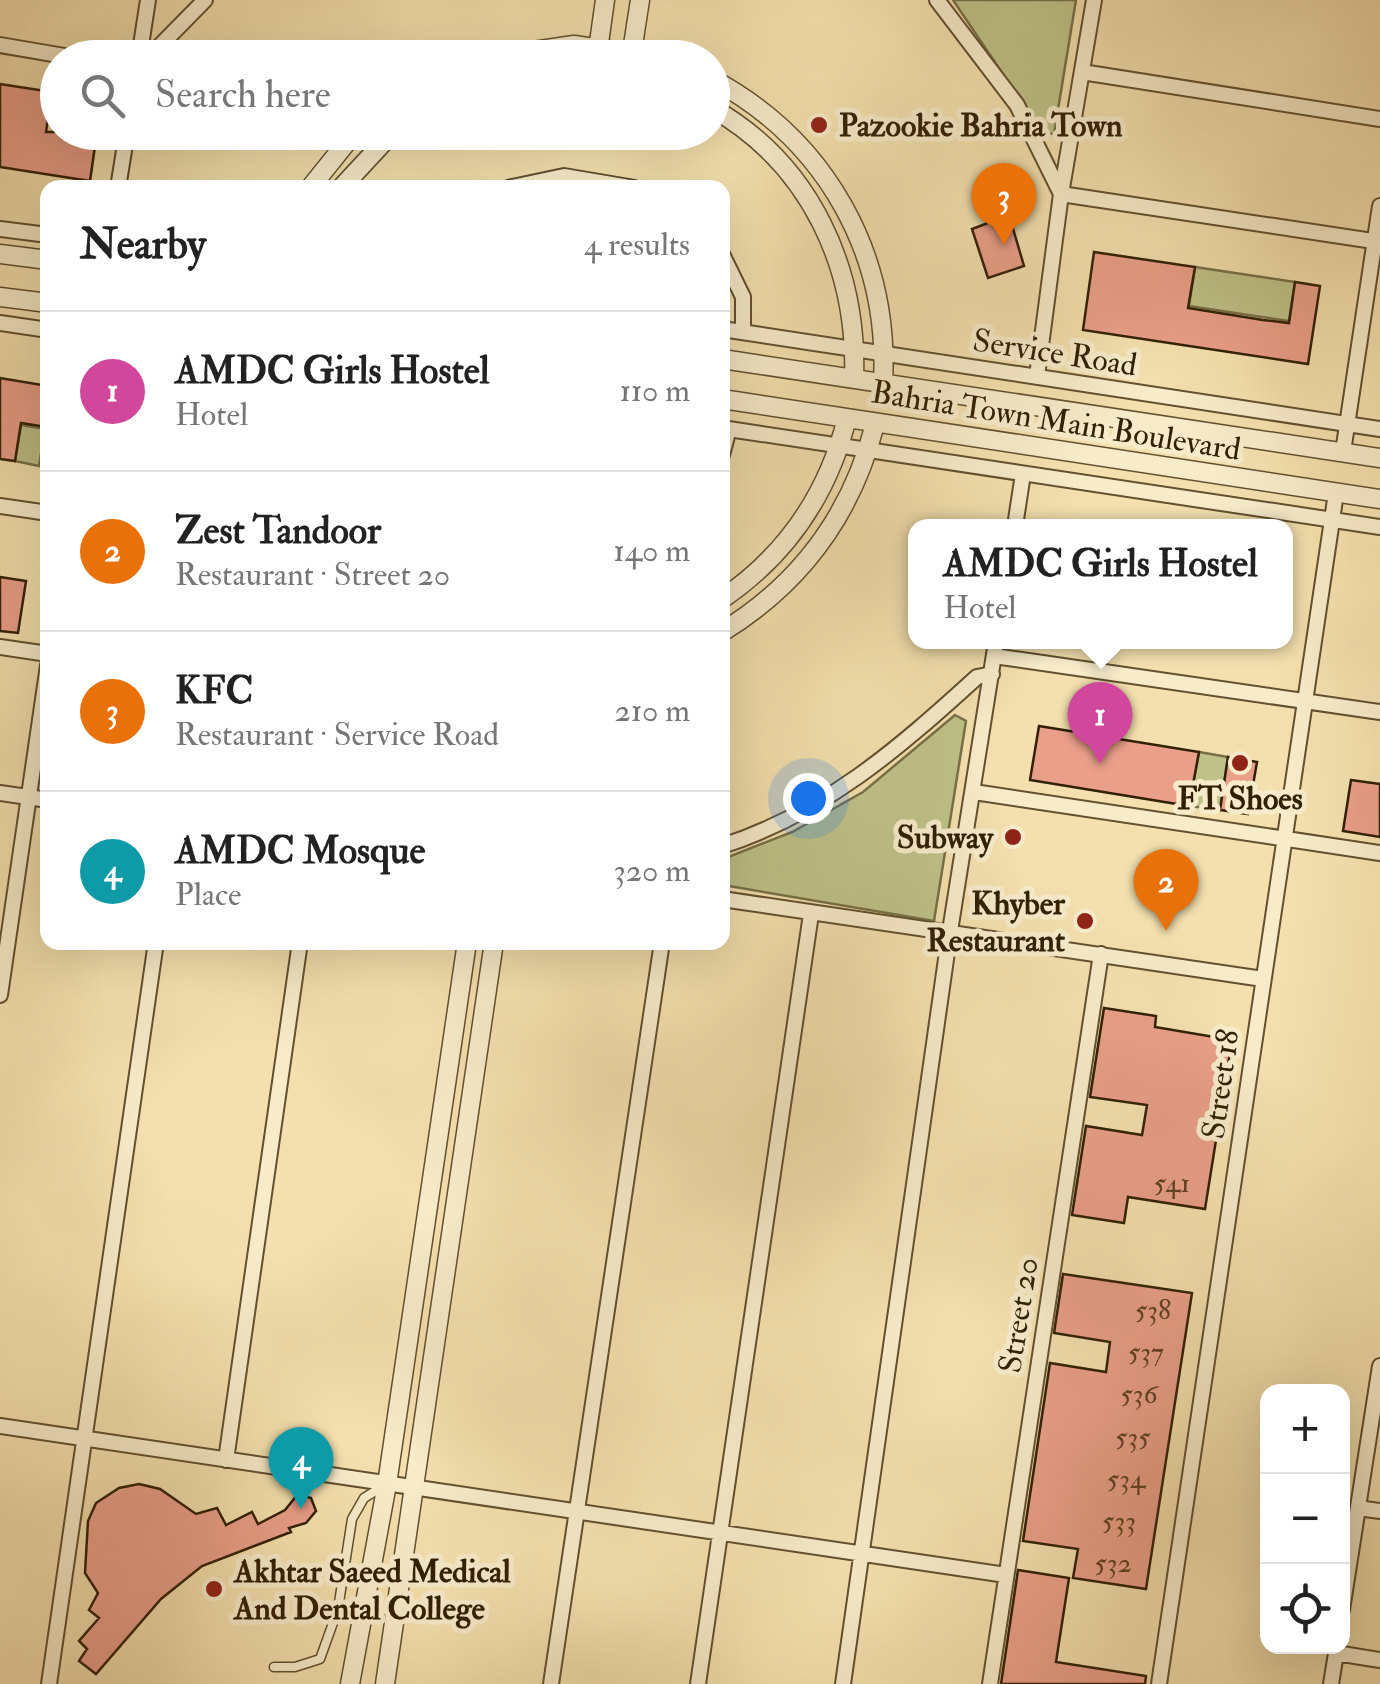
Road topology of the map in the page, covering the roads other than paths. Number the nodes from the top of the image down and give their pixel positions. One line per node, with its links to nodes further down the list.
1 (148, 0): 7 (street)
2 (206, 0): 8 (street)
3 (606, 0): 9 (street)
4 (640, 0): 10 (street)
5 (937, 0): 25 (street)
6 (1094, 0): 13 (street)
7 (142, 40)
8 (166, 40)
9 (600, 40)
10 (634, 40)
11 (0, 45): 12 (street)
12 (40, 52)
13 (1082, 72): 15 (street); 25 (street)
14 (730, 89): 40 (street)
15 (1380, 119)
16 (730, 121): 39 (street)
17 (124, 150): 20 (street)
18 (341, 150): 21 (street)
19 (376, 150): 22 (street)
20 (119, 180)
21 (316, 180)
22 (348, 180)
23 (545, 180): 24 (street)
24 (587, 180)
25 (1061, 194): 29 (street); 42 (street)
26 (1380, 206): 29 (street)
27 (0, 229): 28 (street)
28 (40, 234)
29 (1378, 242): 48 (street)
30 (0, 254): 31 (street)
31 (40, 259)
32 (730, 270): 38 (street)
33 (0, 296): 34 (street)
34 (40, 301)
35 (0, 323): 36 (street)
36 (40, 329)
37 (730, 330): 38 (street, Service Road)
38 (743, 332): 39 (street, Service Road)
39 (855, 349): 40 (street, Service Road); 43 (street)
40 (885, 354): 42 (street, Service Road); 44 (street)
41 (730, 360): 43 (street, Bahria Town Main Boulevard)
42 (1037, 376): 48 (street, Service Road)
43 (854, 379): 44 (street, Bahria Town Main Boulevard)
44 (884, 383): 53 (street, Bahria Town Main Boulevard)
45 (730, 400): 46 (street, Bahria Town Main Boulevard)
46 (848, 418): 47 (street, Bahria Town Main Boulevard); 51 (street)
47 (875, 424): 52 (street); 56 (street, Bahria Town Main Boulevard)
48 (1347, 424): 49 (street, Service Road); 53 (street)
49 (1380, 429)
50 (730, 430): 51 (street)
51 (840, 447): 52 (street); 63 (street)
52 (868, 452): 55 (street); 64 (street)
53 (1343, 452): 54 (street, Bahria Town Main Boulevard)
54 (1380, 458)
55 (1023, 474): 60 (street); 61 (street)
56 (1336, 493): 57 (street, Bahria Town Main Boulevard); 61 (street, Street 18)
57 (1380, 500)
58 (0, 506): 59 (street)
59 (40, 512)
60 (1016, 519)
61 (1332, 520): 62 (street); 69 (street, Street 18)
62 (1380, 528)
63 (730, 591)
64 (730, 626)
65 (0, 648): 67 (street)
66 (995, 649): 68 (street); 69 (street)
67 (40, 653)
68 (992, 674): 72 (street); 77 (street)
69 (1304, 702): 71 (street); 76 (street, Street 18)
70 (40, 712): 74 (street)
71 (1380, 712)
72 (974, 792): 76 (street); 81 (street)
73 (0, 793): 74 (street)
74 (26, 797): 75 (street); 89 (street)
75 (40, 799)
76 (1284, 839): 78 (street); 88 (street, Street 18)
77 (730, 843)
78 (1380, 853)
79 (730, 900): 80 (street)
80 (812, 914): 81 (street); 99 (street)
81 (950, 930): 87 (street); 100 (street)
82 (155, 950): 92 (street)
83 (299, 950): 93 (street)
84 (466, 950): 94 (street)
85 (493, 950): 95 (street)
86 (661, 950): 98 (street)
87 (1102, 954): 88 (street); 102 (street, Street 20)
88 (1263, 978): 114 (street, Street 18)
89 (0, 995)
90 (1380, 1366): 96 (street)
91 (0, 1426): 92 (street)
92 (86, 1439): 93 (street); 107 (street)
93 (226, 1460): 94 (street)
94 (386, 1484): 95 (street); 106 (lane); 108 (street)
95 (417, 1489): 98 (street); 109 (street)
96 (1358, 1508): 97 (street); 101 (street)
97 (1380, 1511)
98 (577, 1512): 99 (street); 110 (street)
99 (720, 1534): 100 (street); 111 (street)
100 (860, 1554): 102 (street); 112 (street)
101 (1349, 1564)
102 (1006, 1576): 113 (street, Street 20)
103 (1350, 1653): 105 (street)
104 (1335, 1654): 115 (street)
105 (1380, 1660)
106 (274, 1667)
107 (49, 1684)
108 (350, 1684)
109 (385, 1684)
110 (551, 1684)
111 (698, 1684)
112 (844, 1684)
113 (990, 1684)
114 (1159, 1684)
115 (1331, 1684)

